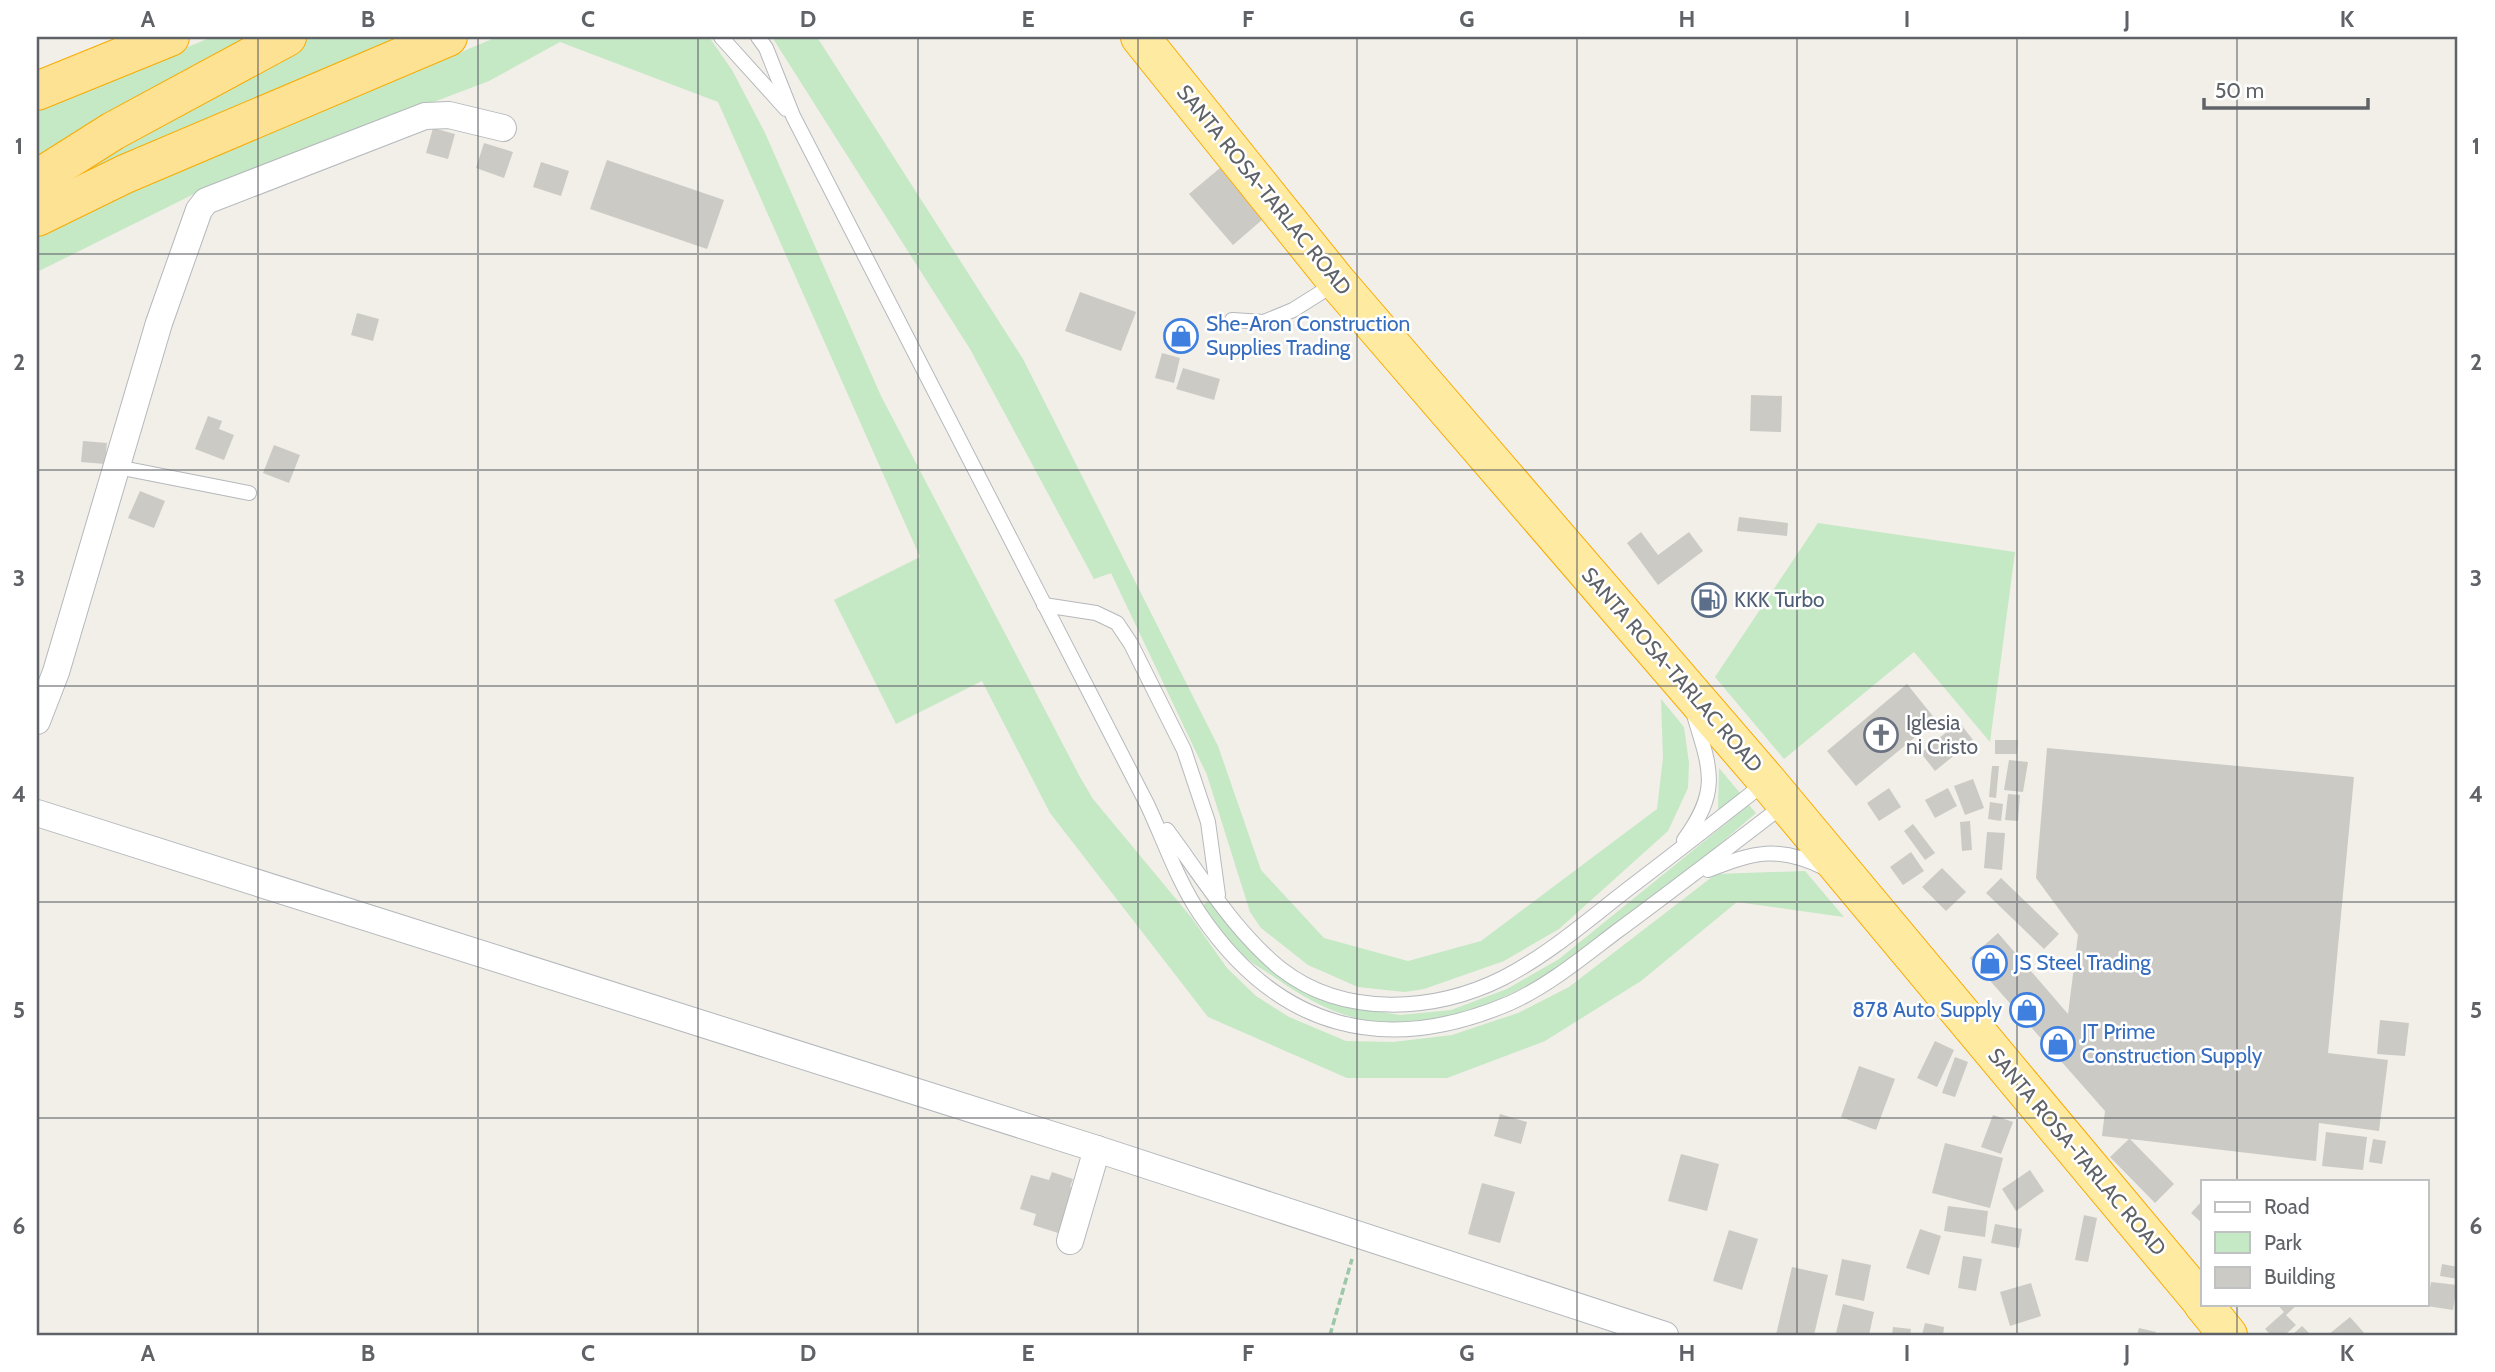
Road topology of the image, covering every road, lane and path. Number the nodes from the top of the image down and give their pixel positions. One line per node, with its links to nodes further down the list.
1 (109, 37): 8 (highway)
2 (170, 37): 9 (highway)
3 (287, 37): 12 (highway)
4 (448, 37): 13 (highway)
5 (721, 37): 10 (lane)
6 (758, 37): 10 (lane)
7 (1140, 37): 14 (highway, SANTA ROSA-TARLAC ROAD)
8 (37, 66)
9 (37, 91)
10 (793, 116): 18 (lane)
11 (503, 128): 16 (street)
12 (37, 179)
13 (37, 217)
14 (1337, 282): 15 (lane); 19 (highway, SANTA ROSA-TARLAC ROAD)
15 (1232, 320)
16 (117, 467): 17 (lane); 20 (street)
17 (249, 493)
18 (1044, 605): 22 (lane); 27 (lane)
19 (1686, 687): 21 (highway, SANTA ROSA-TARLAC ROAD); 24 (lane)
20 (37, 721)
21 (1777, 792): 24 (lane); 25 (lane); 26 (highway, SANTA ROSA-TARLAC ROAD)
22 (1147, 804): 25 (lane); 27 (lane)
23 (37, 814): 28 (street)
24 (1676, 853): 27 (lane)
25 (1693, 875): 26 (lane)
26 (1846, 878): 31 (highway, SANTA ROSA-TARLAC ROAD)
27 (1218, 898)
28 (1097, 1149): 29 (street); 30 (street)
29 (1359, 1233): 33 (path); 34 (street)
30 (1070, 1241)
31 (2201, 1301)
32 (2205, 1306): 35 (highway, SANTA ROSA-TARLAC ROAD)
33 (1330, 1335)
34 (1665, 1335)
35 (2228, 1335)

